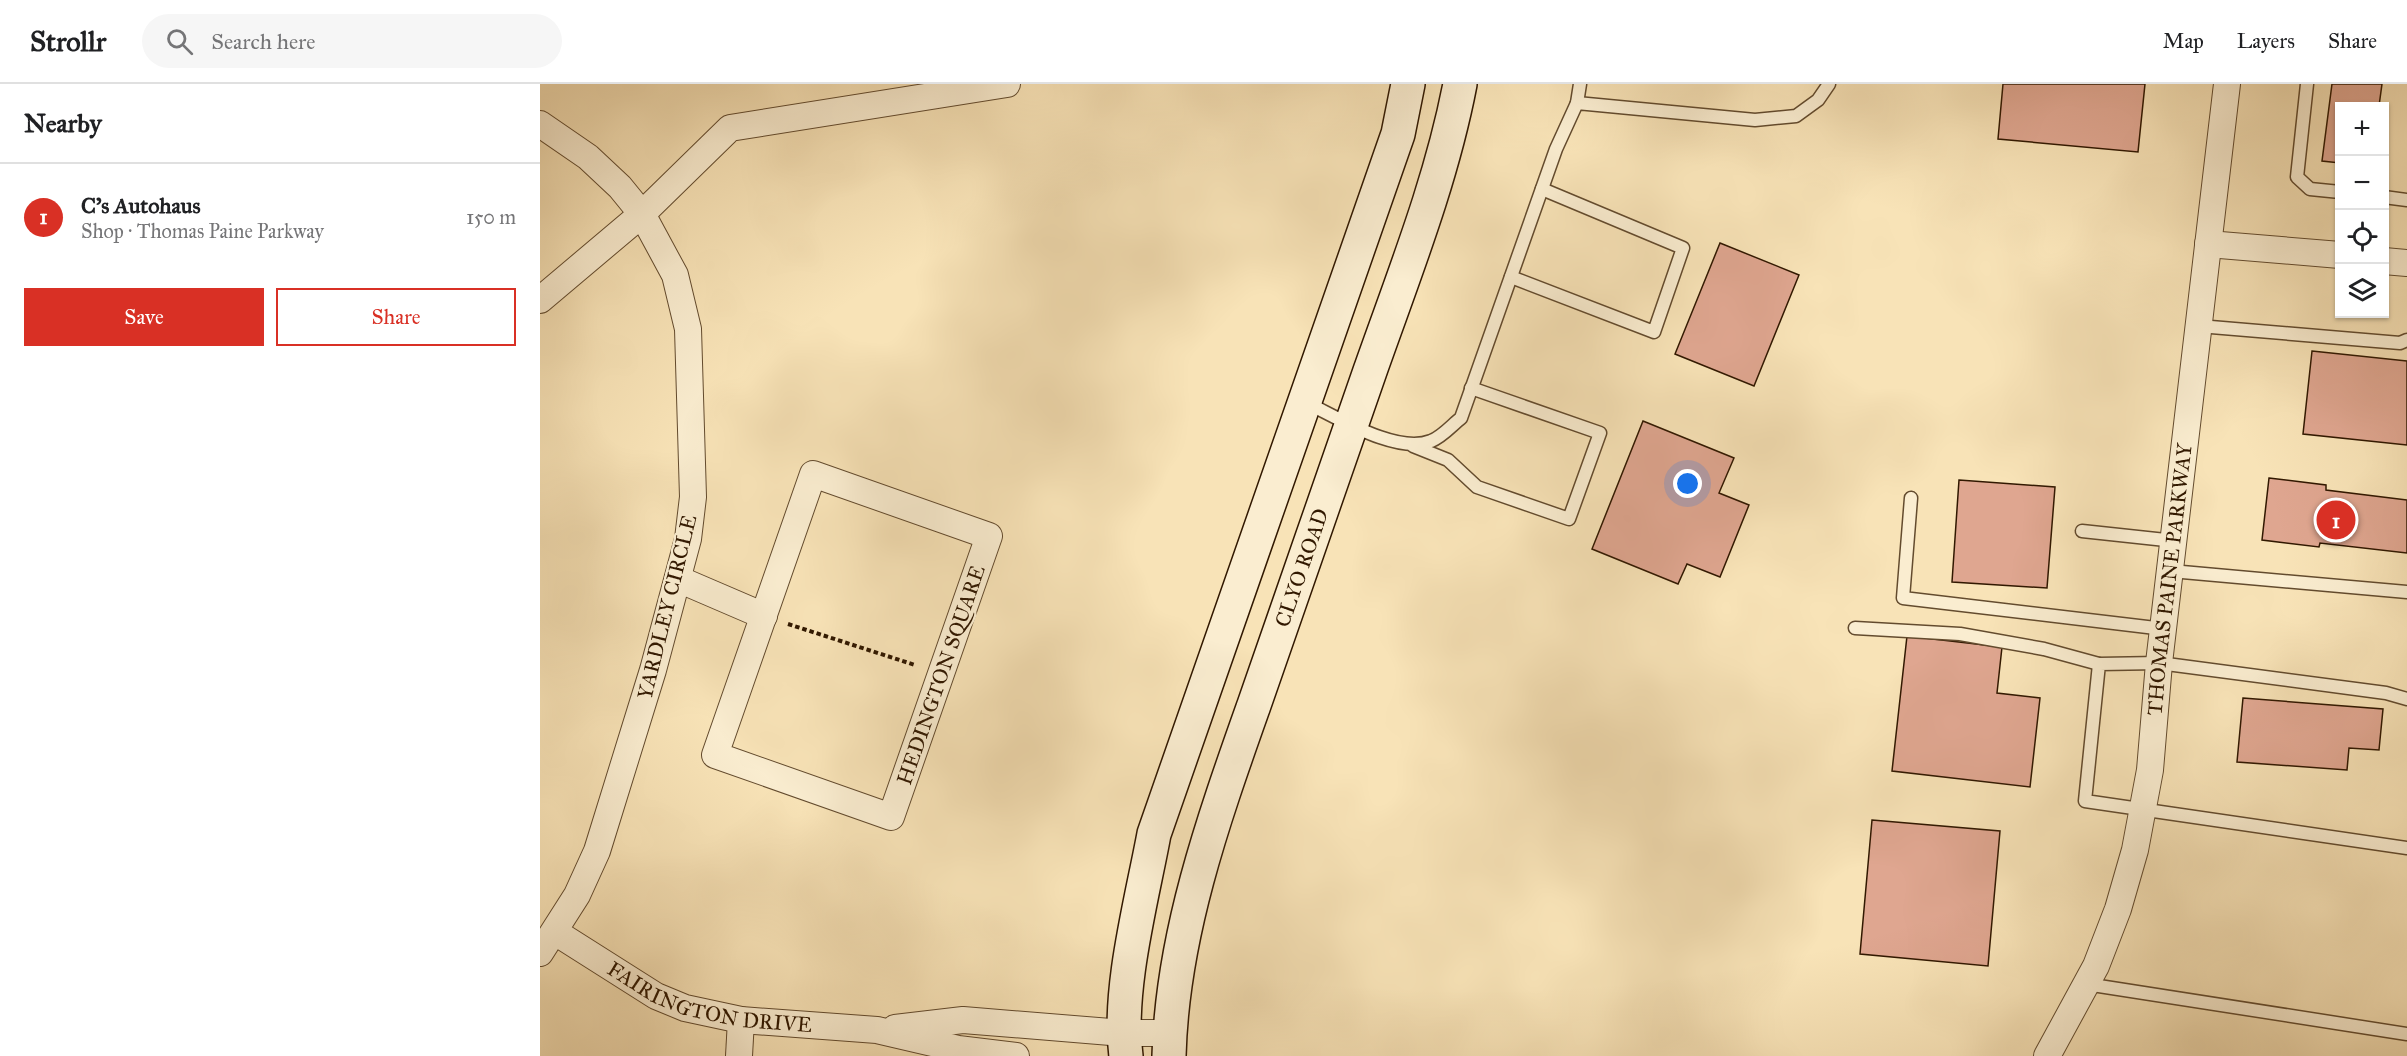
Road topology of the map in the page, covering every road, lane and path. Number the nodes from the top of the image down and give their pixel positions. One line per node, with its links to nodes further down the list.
1 (1007, 84): 8 (street)
2 (1408, 84): 25 (street)
3 (1460, 84): 26 (street, CLYO ROAD)
4 (1580, 84): 9 (lane)
5 (1829, 84): 9 (lane)
6 (2227, 84): 16 (street, THOMAS PAINE PARKWAY)
7 (2307, 84): 12 (lane)
8 (921, 91): 15 (street)
9 (1576, 103): 11 (lane)
10 (540, 124): 15 (street, YARDLEY CIRCLE)
11 (1542, 189): 20 (lane); 20 (lane)
12 (2335, 192)
13 (2389, 198): 14 (lane)
14 (2407, 200)
15 (642, 214): 21 (street); 32 (street, YARDLEY CIRCLE)
16 (2208, 244): 17 (street); 22 (street, THOMAS PAINE PARKWAY)
17 (2335, 255)
18 (2389, 262): 19 (street)
19 (2407, 264)
20 (1511, 277): 24 (lane)
21 (540, 300)
22 (2199, 326): 23 (lane); 30 (street, THOMAS PAINE PARKWAY)
23 (2407, 340)
24 (1471, 388): 27 (lane); 27 (lane)
25 (1304, 402): 26 (lane); 50 (street)
26 (1352, 424): 27 (lane); 49 (street, CLYO ROAD)
27 (1413, 446)
28 (1911, 498): 36 (lane)
29 (2082, 531): 30 (lane)
30 (2175, 541): 31 (street, THOMAS PAINE PARKWAY)
31 (2171, 571): 33 (lane); 36 (street, THOMAS PAINE PARKWAY)
32 (678, 579): 34 (street); 43 (street, YARDLEY CIRCLE)
33 (2407, 592)
34 (764, 616): 39 (path); 39 (street, HEDINGTON SQUARE); 39 (street, HEDINGTON SQUARE)
35 (1855, 628): 38 (lane)
36 (2164, 629): 37 (street, THOMAS PAINE PARKWAY)
37 (2159, 663): 38 (lane); 40 (lane); 41 (street, THOMAS PAINE PARKWAY)
38 (2099, 664): 41 (lane)
39 (942, 674)
40 (2407, 699)
41 (2143, 807): 42 (lane); 45 (street, THOMAS PAINE PARKWAY)
42 (2407, 848)
43 (555, 932): 44 (street, YARDLEY CIRCLE); 46 (street, FAIRINGTON DRIVE)
44 (540, 953)
45 (2086, 984): 48 (lane); 53 (street, THOMAS PAINE PARKWAY)
46 (741, 1020): 47 (street, FAIRINGTON DRIVE); 51 (street)
47 (877, 1030): 50 (street, FAIRINGTON DRIVE); 52 (street, FAIRINGTON DRIVE)
48 (2407, 1035)
49 (1169, 1044): 50 (street, FAIRINGTON DRIVE)
50 (1124, 1045)
51 (738, 1056)
52 (1016, 1056)
53 (2047, 1056)

